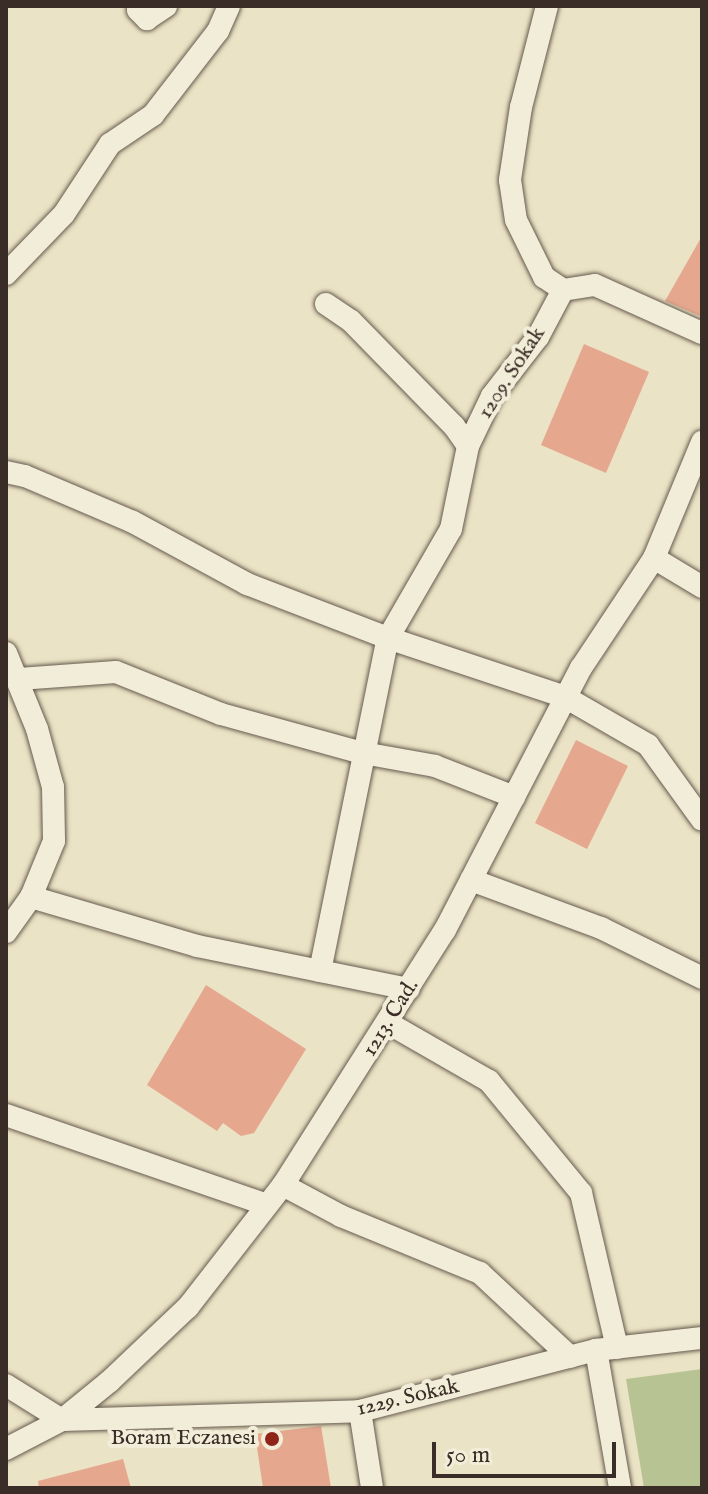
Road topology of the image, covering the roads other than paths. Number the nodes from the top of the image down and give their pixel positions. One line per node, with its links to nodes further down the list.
1 (140, 6): 2 (street)
2 (166, 6)
3 (229, 6): 5 (street)
4 (547, 6): 6 (street)
5 (6, 274)
6 (563, 290): 8 (street); 10 (street, 1209. Sokak)
7 (326, 304): 10 (street)
8 (702, 333)
9 (702, 442): 12 (street, 1213. Cad.)
10 (468, 446): 14 (street, 1209. Sokak)
11 (6, 472): 14 (street)
12 (654, 558): 13 (street); 17 (street, 1213. Cad.)
13 (702, 587)
14 (388, 638): 17 (street); 18 (street, 1209. Sokak)
15 (6, 653): 16 (street)
16 (19, 679): 18 (street); 22 (street)
17 (565, 697): 19 (street, 1213. Cad.); 20 (street)
18 (363, 753): 19 (street); 24 (street, 1209. Sokak)
19 (514, 797): 21 (street, 1213. Cad.)
20 (702, 820)
21 (471, 880): 25 (street); 26 (street, 1213. Cad.)
22 (31, 897): 23 (street); 24 (street)
23 (6, 932)
24 (320, 971): 26 (street)
25 (702, 978)
26 (409, 989): 27 (street, 1213. Cad.)
27 (388, 1023): 29 (street, 1213. Cad.); 32 (street)
28 (6, 1115): 30 (street)
29 (283, 1185): 30 (street, 1213. Cad.); 33 (street)
30 (267, 1205): 36 (street, 1213. Cad.)
31 (702, 1338): 32 (street, 1229. Sokak)
32 (607, 1349): 33 (street, 1229. Sokak); 39 (street)
33 (570, 1357): 35 (street, 1229. Sokak)
34 (6, 1385): 36 (street)
35 (360, 1411): 36 (street, 1229. Sokak); 38 (street)
36 (62, 1420): 37 (street, 1213. Cad.)
37 (6, 1449)
38 (372, 1488)
39 (620, 1488)

